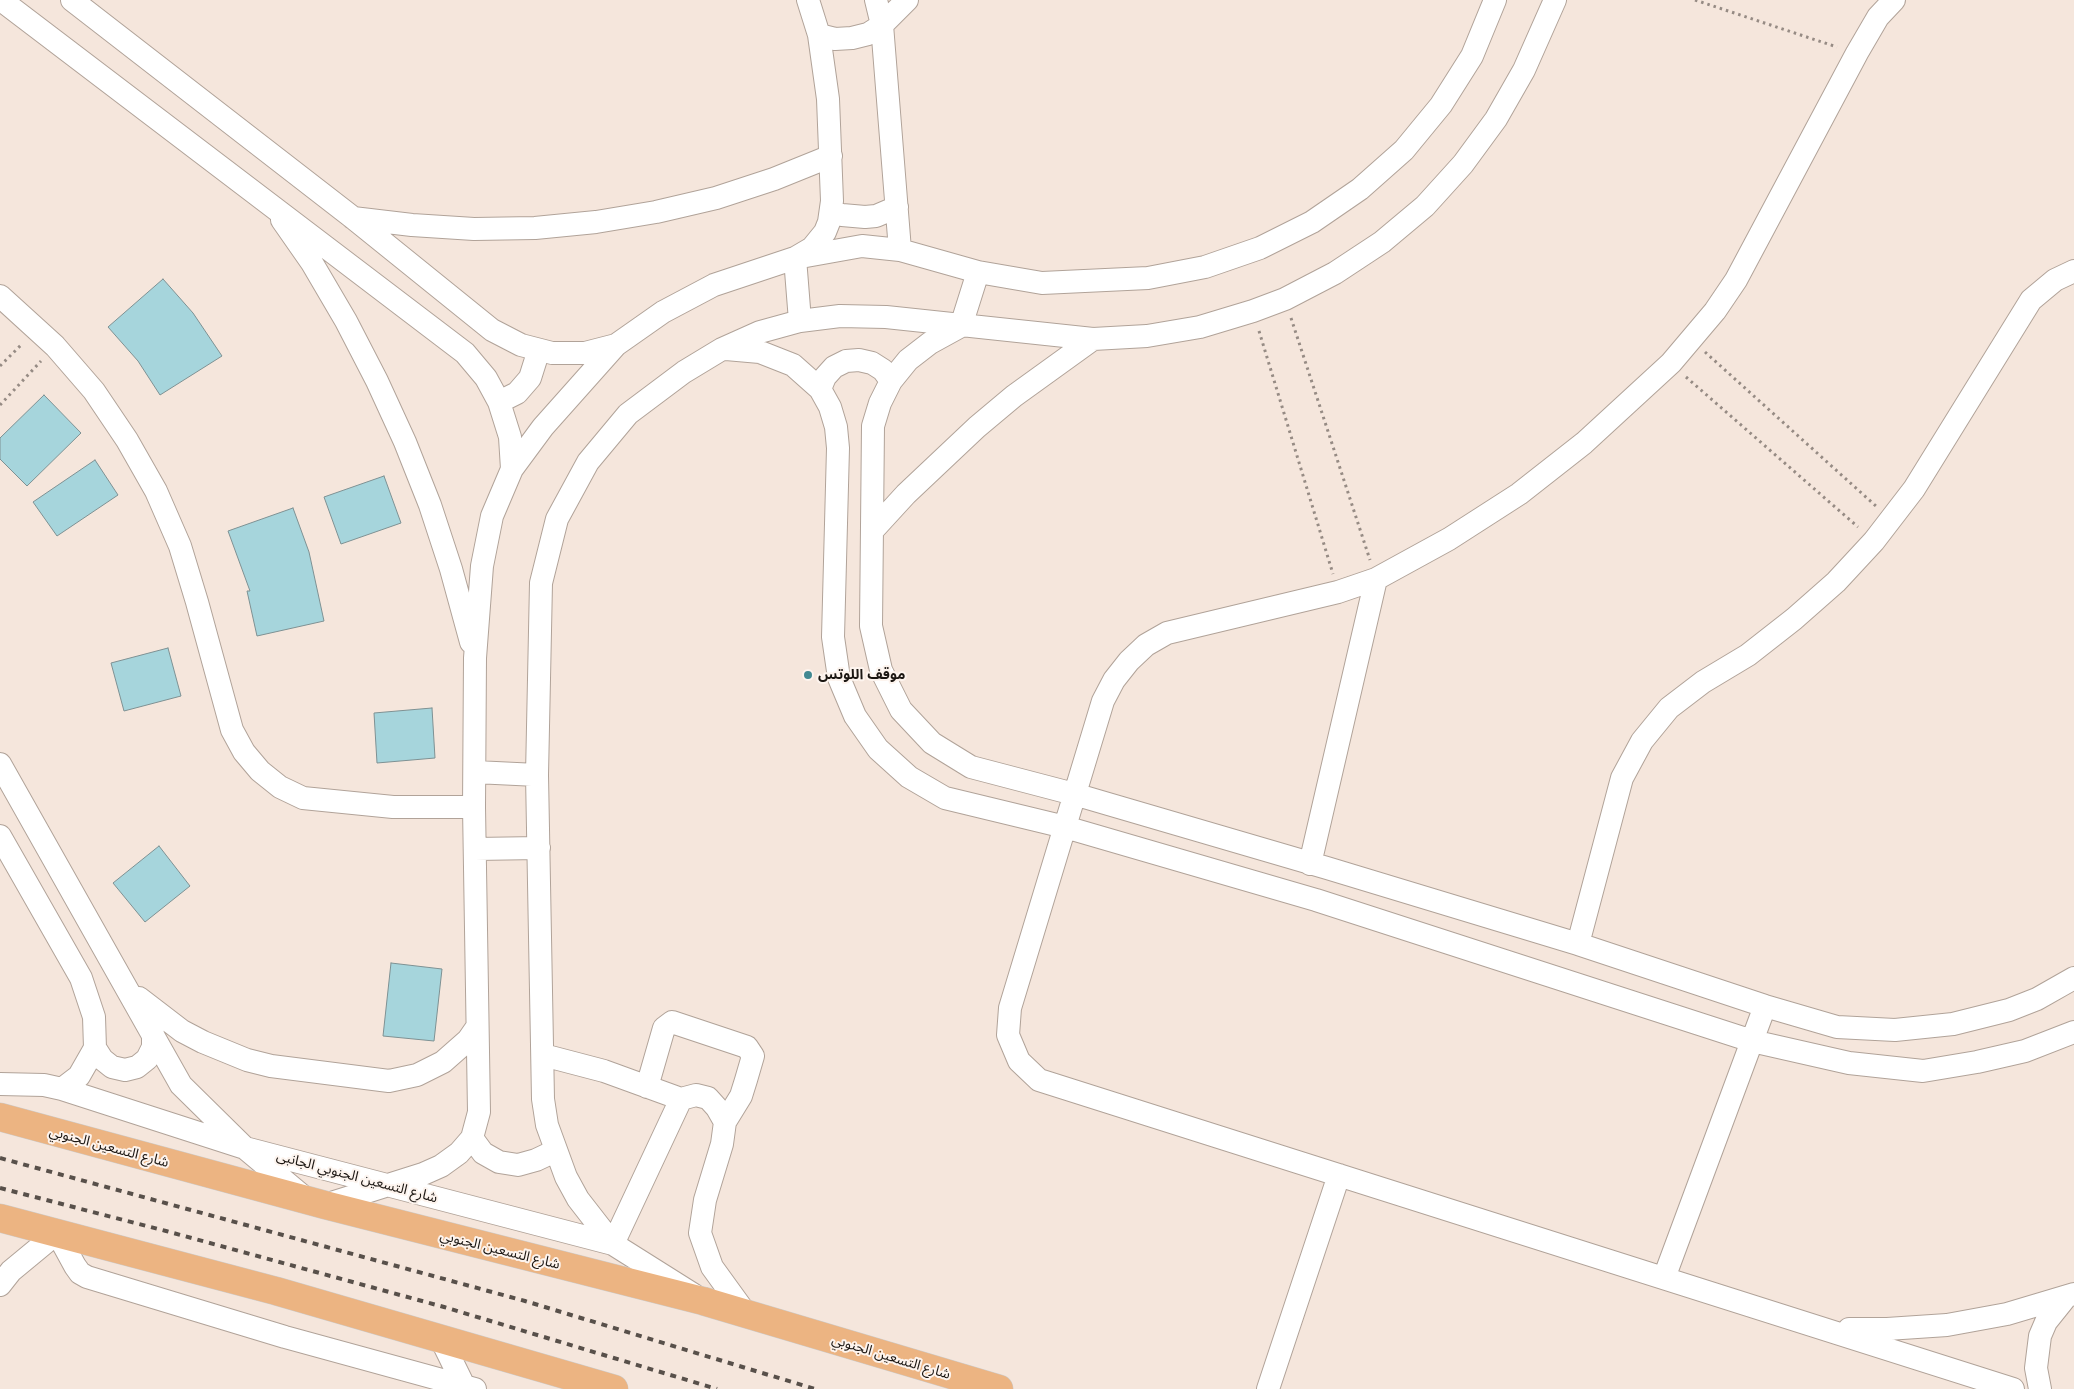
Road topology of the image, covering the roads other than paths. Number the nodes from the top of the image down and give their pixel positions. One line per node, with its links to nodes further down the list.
1 (1, 0): 9 (street)
2 (72, 0): 16 (street)
3 (808, 0): 11 (street)
4 (876, 0): 10 (street)
5 (907, 0): 10 (street)
6 (1495, 0): 20 (street)
7 (1555, 0): 24 (street)
8 (1894, 0): 33 (street)
9 (24, 7): 13 (street)
10 (882, 25): 11 (street); 14 (street)
11 (819, 35): 12 (street)
12 (831, 156): 15 (street); 16 (street)
13 (270, 203): 30 (street); 34 (street)
14 (897, 207): 15 (street); 17 (street)
15 (832, 212): 18 (street)
16 (352, 218): 26 (street)
17 (900, 250): 18 (street); 20 (street)
18 (796, 258): 22 (street); 25 (street)
19 (2074, 271): 47 (street)
20 (978, 272): 23 (street)
21 (0, 296): 39 (street)
22 (800, 321): 23 (street); 27 (street)
23 (961, 326): 24 (street); 28 (street)
24 (1093, 339): 32 (street)
25 (616, 345): 26 (street); 31 (street)
26 (536, 349): 30 (street)
27 (722, 349): 29 (street); 37 (street)
28 (891, 381): 29 (street); 32 (street)
29 (820, 389): 40 (street)
30 (499, 402): 31 (street)
31 (512, 469): 34 (street)
32 (873, 530): 38 (street)
33 (1376, 579): 38 (street); 44 (street)
34 (475, 658): 36 (street)
35 (0, 764): 49 (street)
36 (475, 772): 37 (street); 39 (street)
37 (537, 775): 42 (street)
38 (1074, 794): 40 (street); 44 (street)
39 (474, 807): 43 (street)
40 (1066, 827): 45 (street); 66 (street)
41 (0, 836): 55 (street)
42 (539, 848): 43 (street); 56 (street)
43 (475, 849): 51 (street)
44 (1310, 864): 45 (street); 46 (street); 47 (street)
45 (1285, 891): 46 (street)
46 (1316, 900): 54 (street)
47 (1578, 944): 50 (street)
48 (2074, 978): 50 (street)
49 (126, 986): 51 (street); 53 (street)
50 (1765, 1006): 54 (street)
51 (478, 1027): 63 (street)
52 (2074, 1032): 54 (street)
53 (154, 1034): 55 (street); 64 (street)
54 (1752, 1041): 72 (street)
55 (96, 1048): 59 (street)
56 (543, 1055): 58 (street); 65 (street)
57 (0, 1084): 59 (street, شارع التسعين الجنوبي الجانبى)
58 (647, 1087): 60 (street); 62 (street)
59 (62, 1089): 64 (street, شارع التسعين الجنوبي الجانبى)
60 (681, 1099): 62 (street); 71 (street)
61 (0, 1117): 68 (main road, شارع التسعين الجنوبي)
62 (725, 1122): 76 (street)
63 (472, 1138): 65 (street); 67 (street)
64 (246, 1148): 67 (street, شارع التسعين الجنوبي الجانبى); 68 (street)
65 (555, 1151): 71 (street)
66 (1339, 1175): 72 (street); 82 (street)
67 (391, 1186): 68 (street); 71 (street, شارع التسعين الجنوبي الجانبى)
68 (316, 1203): 75 (main road, شارع التسعين الجنوبي)
69 (0, 1218): 70 (main road)
70 (57, 1233): 73 (street); 78 (main road); 79 (street)
71 (613, 1244): 75 (street, شارع التسعين الجنوبي الجانبى)
72 (1664, 1278): 77 (street)
73 (0, 1285)
74 (2070, 1295): 77 (street); 84 (street)
75 (703, 1301): 76 (main road, شارع التسعين الجنوبي)
76 (746, 1314): 81 (main road, شارع التسعين الجنوبي)
77 (1826, 1328): 83 (street)
78 (441, 1339): 79 (street); 80 (main road)
79 (470, 1387)
80 (614, 1389)
81 (999, 1389)
82 (1268, 1389)
83 (2013, 1389)
84 (2040, 1389)

